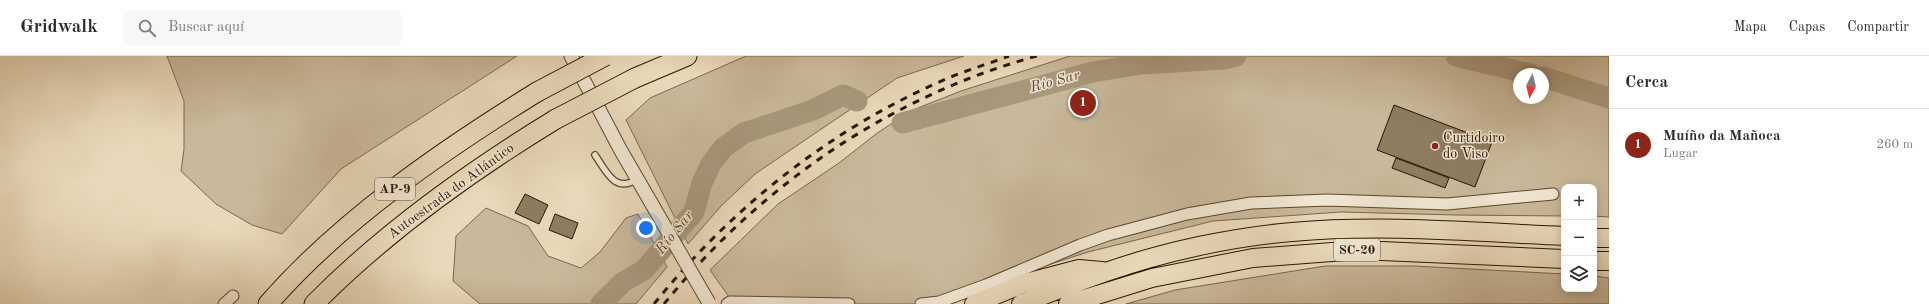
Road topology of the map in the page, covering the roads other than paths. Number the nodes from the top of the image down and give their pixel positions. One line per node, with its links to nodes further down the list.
1 (571, 56): 5 (street)
2 (605, 56): 17 (highway, AP-9, bridge)
3 (687, 56): 18 (highway, Autoestrada do Atlántico / AP-9, bridge)
4 (595, 155): 5 (lane)
5 (637, 179): 19 (street, bridge)
6 (1553, 194): 22 (street)
7 (1561, 236): 13 (highway, SC-20)
8 (1597, 238): 9 (highway)
9 (1609, 238)
10 (1561, 259): 14 (highway, SC-20)
11 (1597, 261): 12 (highway)
12 (1609, 261)
13 (1107, 272): 23 (highway); 24 (highway, SC-20)
14 (1152, 278): 25 (highway, SC-20); 26 (highway)
15 (233, 296): 16 (street)
16 (224, 304)
17 (268, 304)
18 (314, 304)
19 (709, 304)
20 (727, 304): 21 (street)
21 (849, 304)
22 (921, 304)
23 (974, 304)
24 (1021, 304)
25 (1068, 304)
26 (1095, 304)

